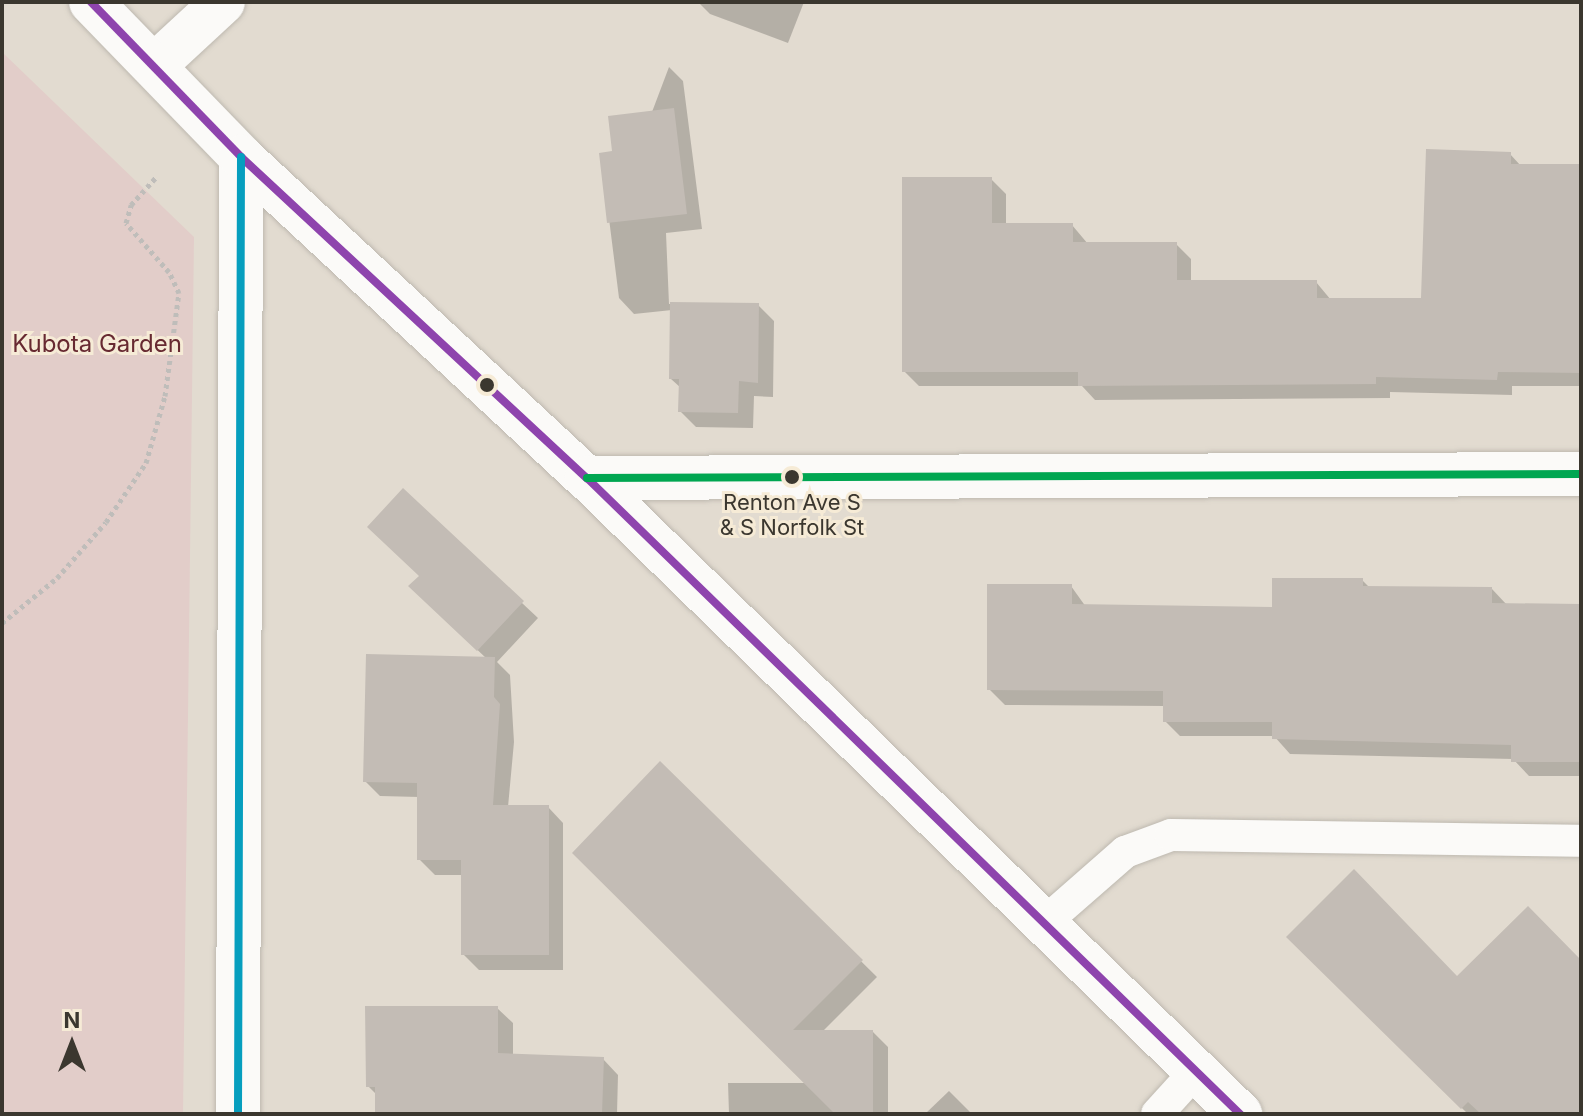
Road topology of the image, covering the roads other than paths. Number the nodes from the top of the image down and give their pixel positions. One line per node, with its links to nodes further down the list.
1 (91, 2): 3 (street)
2 (223, 2): 3 (street)
3 (154, 66): 4 (street)
4 (241, 157): 6 (street); 10 (street)
5 (1581, 474): 6 (street)
6 (587, 478): 8 (street)
7 (1581, 841): 8 (lane)
8 (1044, 923): 9 (street)
9 (1196, 1071): 11 (lane); 12 (street)
10 (238, 1114)
11 (1157, 1114)
12 (1240, 1114)

